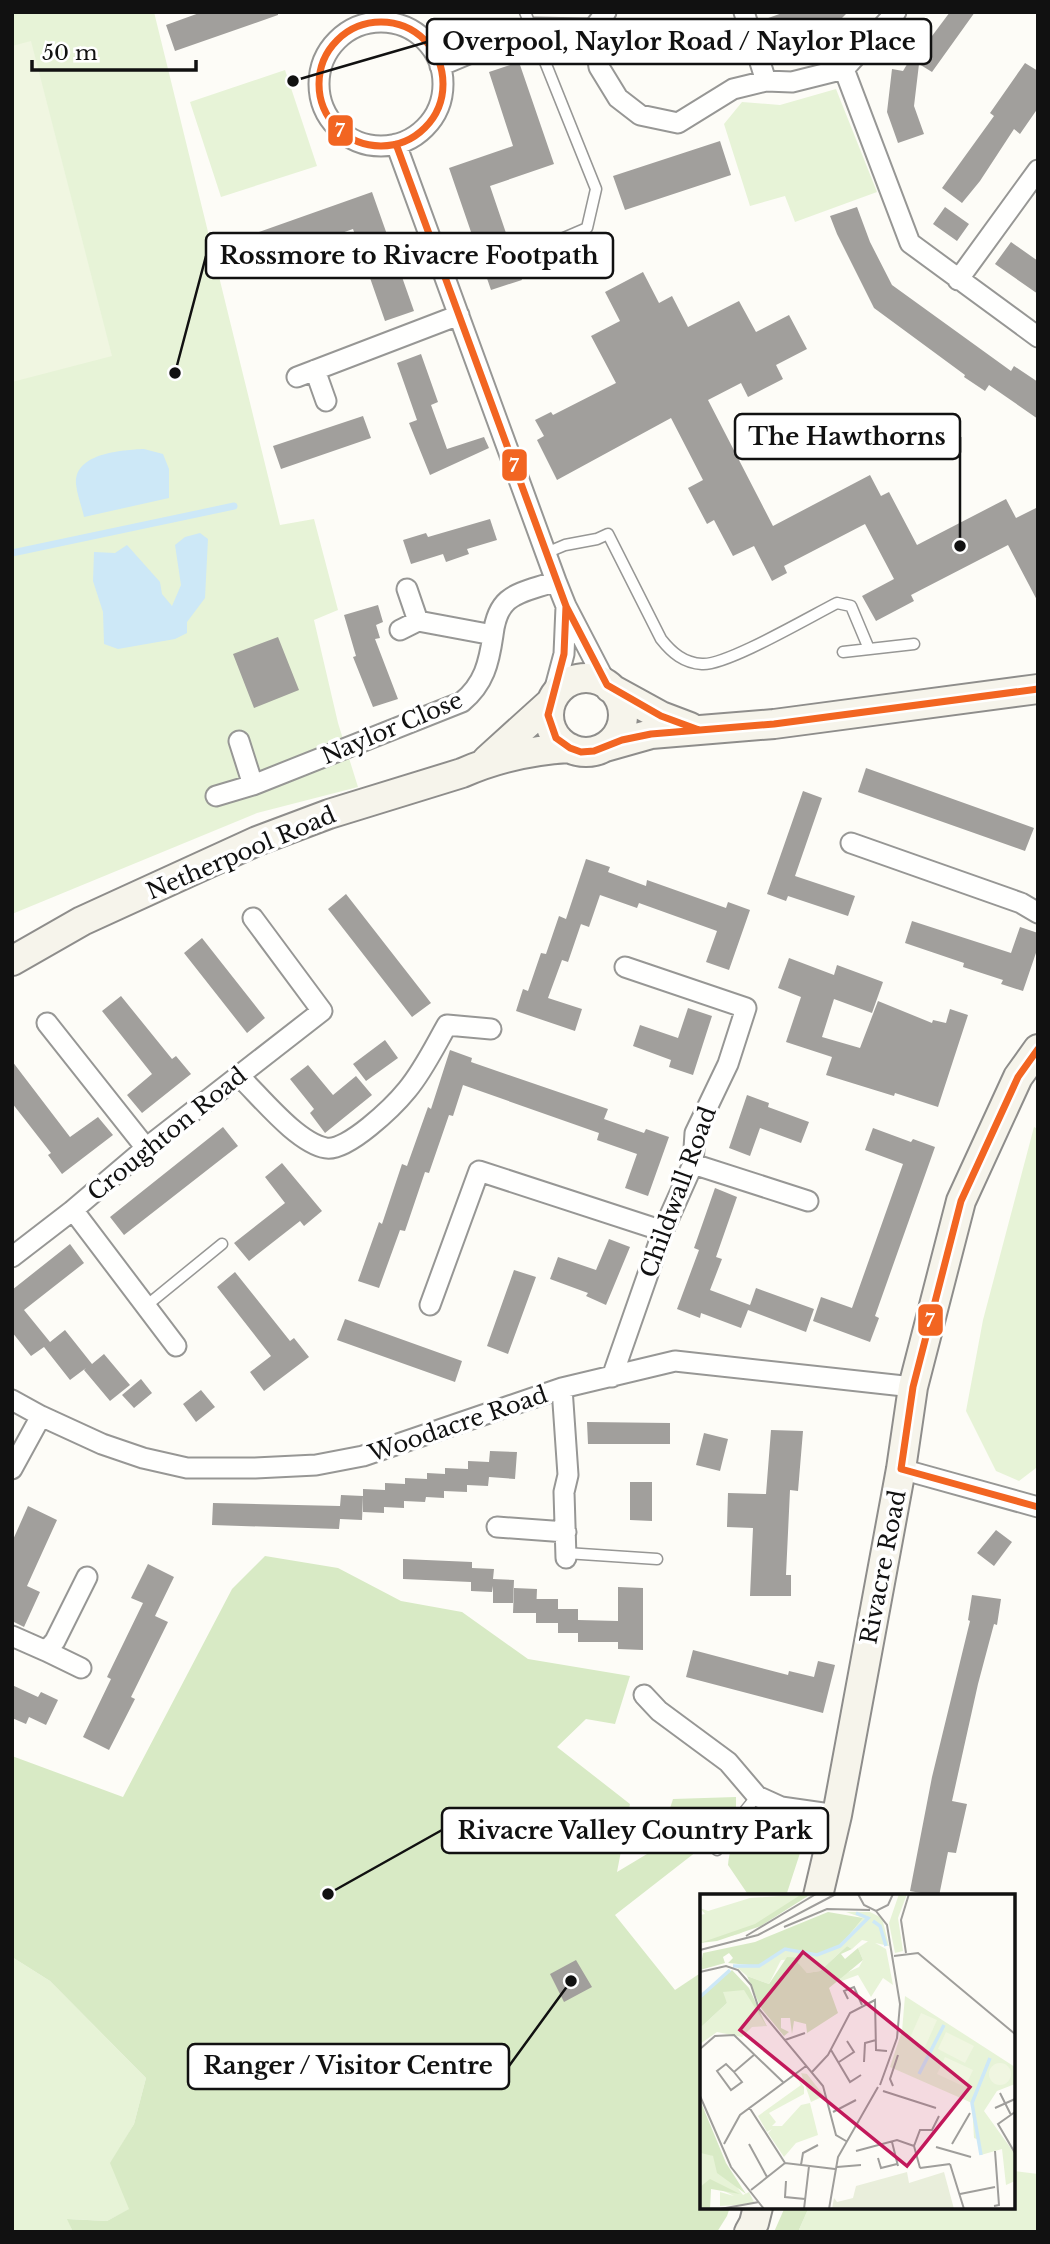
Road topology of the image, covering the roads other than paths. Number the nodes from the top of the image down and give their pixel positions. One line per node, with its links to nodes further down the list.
1 (606, 12): 6 (street)
2 (744, 12): 9 (street)
3 (896, 12): 8 (street)
4 (355, 19): 7 (street); 10 (street)
5 (527, 20): 6 (street); 7 (street); 12 (lane)
6 (593, 29): 9 (street)
7 (440, 66): 10 (street)
8 (844, 69): 9 (street); 13 (street)
9 (766, 81)
10 (396, 144): 14 (street)
11 (1038, 170): 13 (street)
12 (531, 252)
13 (958, 280): 15 (street)
14 (458, 316): 16 (street); 17 (street)
15 (1038, 337)
16 (326, 401)
17 (546, 553): 18 (street); 25 (lane)
18 (556, 581): 20 (street); 23 (street, Naylor Close)
19 (408, 589): 21 (street)
20 (566, 606): 27 (street); 29 (street)
21 (418, 621): 22 (street); 23 (street)
22 (400, 630)
23 (493, 635): 35 (street, Naylor Close)
24 (914, 644): 25 (lane)
25 (869, 649): 26 (lane)
26 (843, 652)
27 (609, 686): 29 (main road); 30 (main road); 32 (main road)
28 (1038, 689): 30 (main road)
29 (551, 701): 33 (main road); 34 (main road, Netherpool Road)
30 (699, 730): 32 (main road)
31 (239, 741): 35 (street)
32 (605, 747): 33 (main road)
33 (570, 748): 34 (main road, Netherpool Road)
34 (479, 766): 40 (main road, Netherpool Road)
35 (253, 785): 36 (street, Naylor Close)
36 (216, 796)
37 (851, 843): 38 (street)
38 (1038, 913)
39 (253, 918): 45 (street, Croughton Road)
40 (12, 961)
41 (625, 967): 47 (street, Childwall Road)
42 (47, 1023): 46 (street)
43 (491, 1029): 45 (street)
44 (1038, 1049): 57 (main road, Rivacre Road)
45 (239, 1076): 46 (street, Croughton Road)
46 (146, 1148): 49 (street, Croughton Road)
47 (693, 1164): 48 (street); 50 (street, Childwall Road)
48 (808, 1201)
49 (73, 1210): 52 (street, Croughton Road); 54 (street)
50 (663, 1231): 53 (street); 56 (street, Childwall Road)
51 (222, 1244): 54 (lane)
52 (12, 1256)
53 (429, 1305)
54 (146, 1306): 55 (street)
55 (176, 1346)
56 (612, 1377): 57 (street, Woodacre Road); 58 (street, Woodacre Road)
57 (913, 1387): 62 (main road, Rivacre Road)
58 (562, 1388): 60 (street, Woodacre Road); 65 (street)
59 (12, 1400): 60 (street, Woodacre Road)
60 (41, 1416): 61 (street)
61 (12, 1469)
62 (901, 1469): 63 (street); 74 (main road, Rivacre Road)
63 (1038, 1507)
64 (497, 1527): 65 (street)
65 (566, 1532): 66 (street)
66 (566, 1555): 67 (lane)
67 (657, 1559)
68 (87, 1577): 70 (street)
69 (12, 1636): 70 (street)
70 (46, 1651): 71 (street)
71 (81, 1668)
72 (644, 1695): 73 (street)
73 (757, 1797): 74 (street); 75 (lane)
74 (837, 1815): 76 (main road, Rivacre Road)
75 (717, 1850)
76 (818, 1894)
77 (758, 2209): 78 (main road)
78 (749, 2232)

